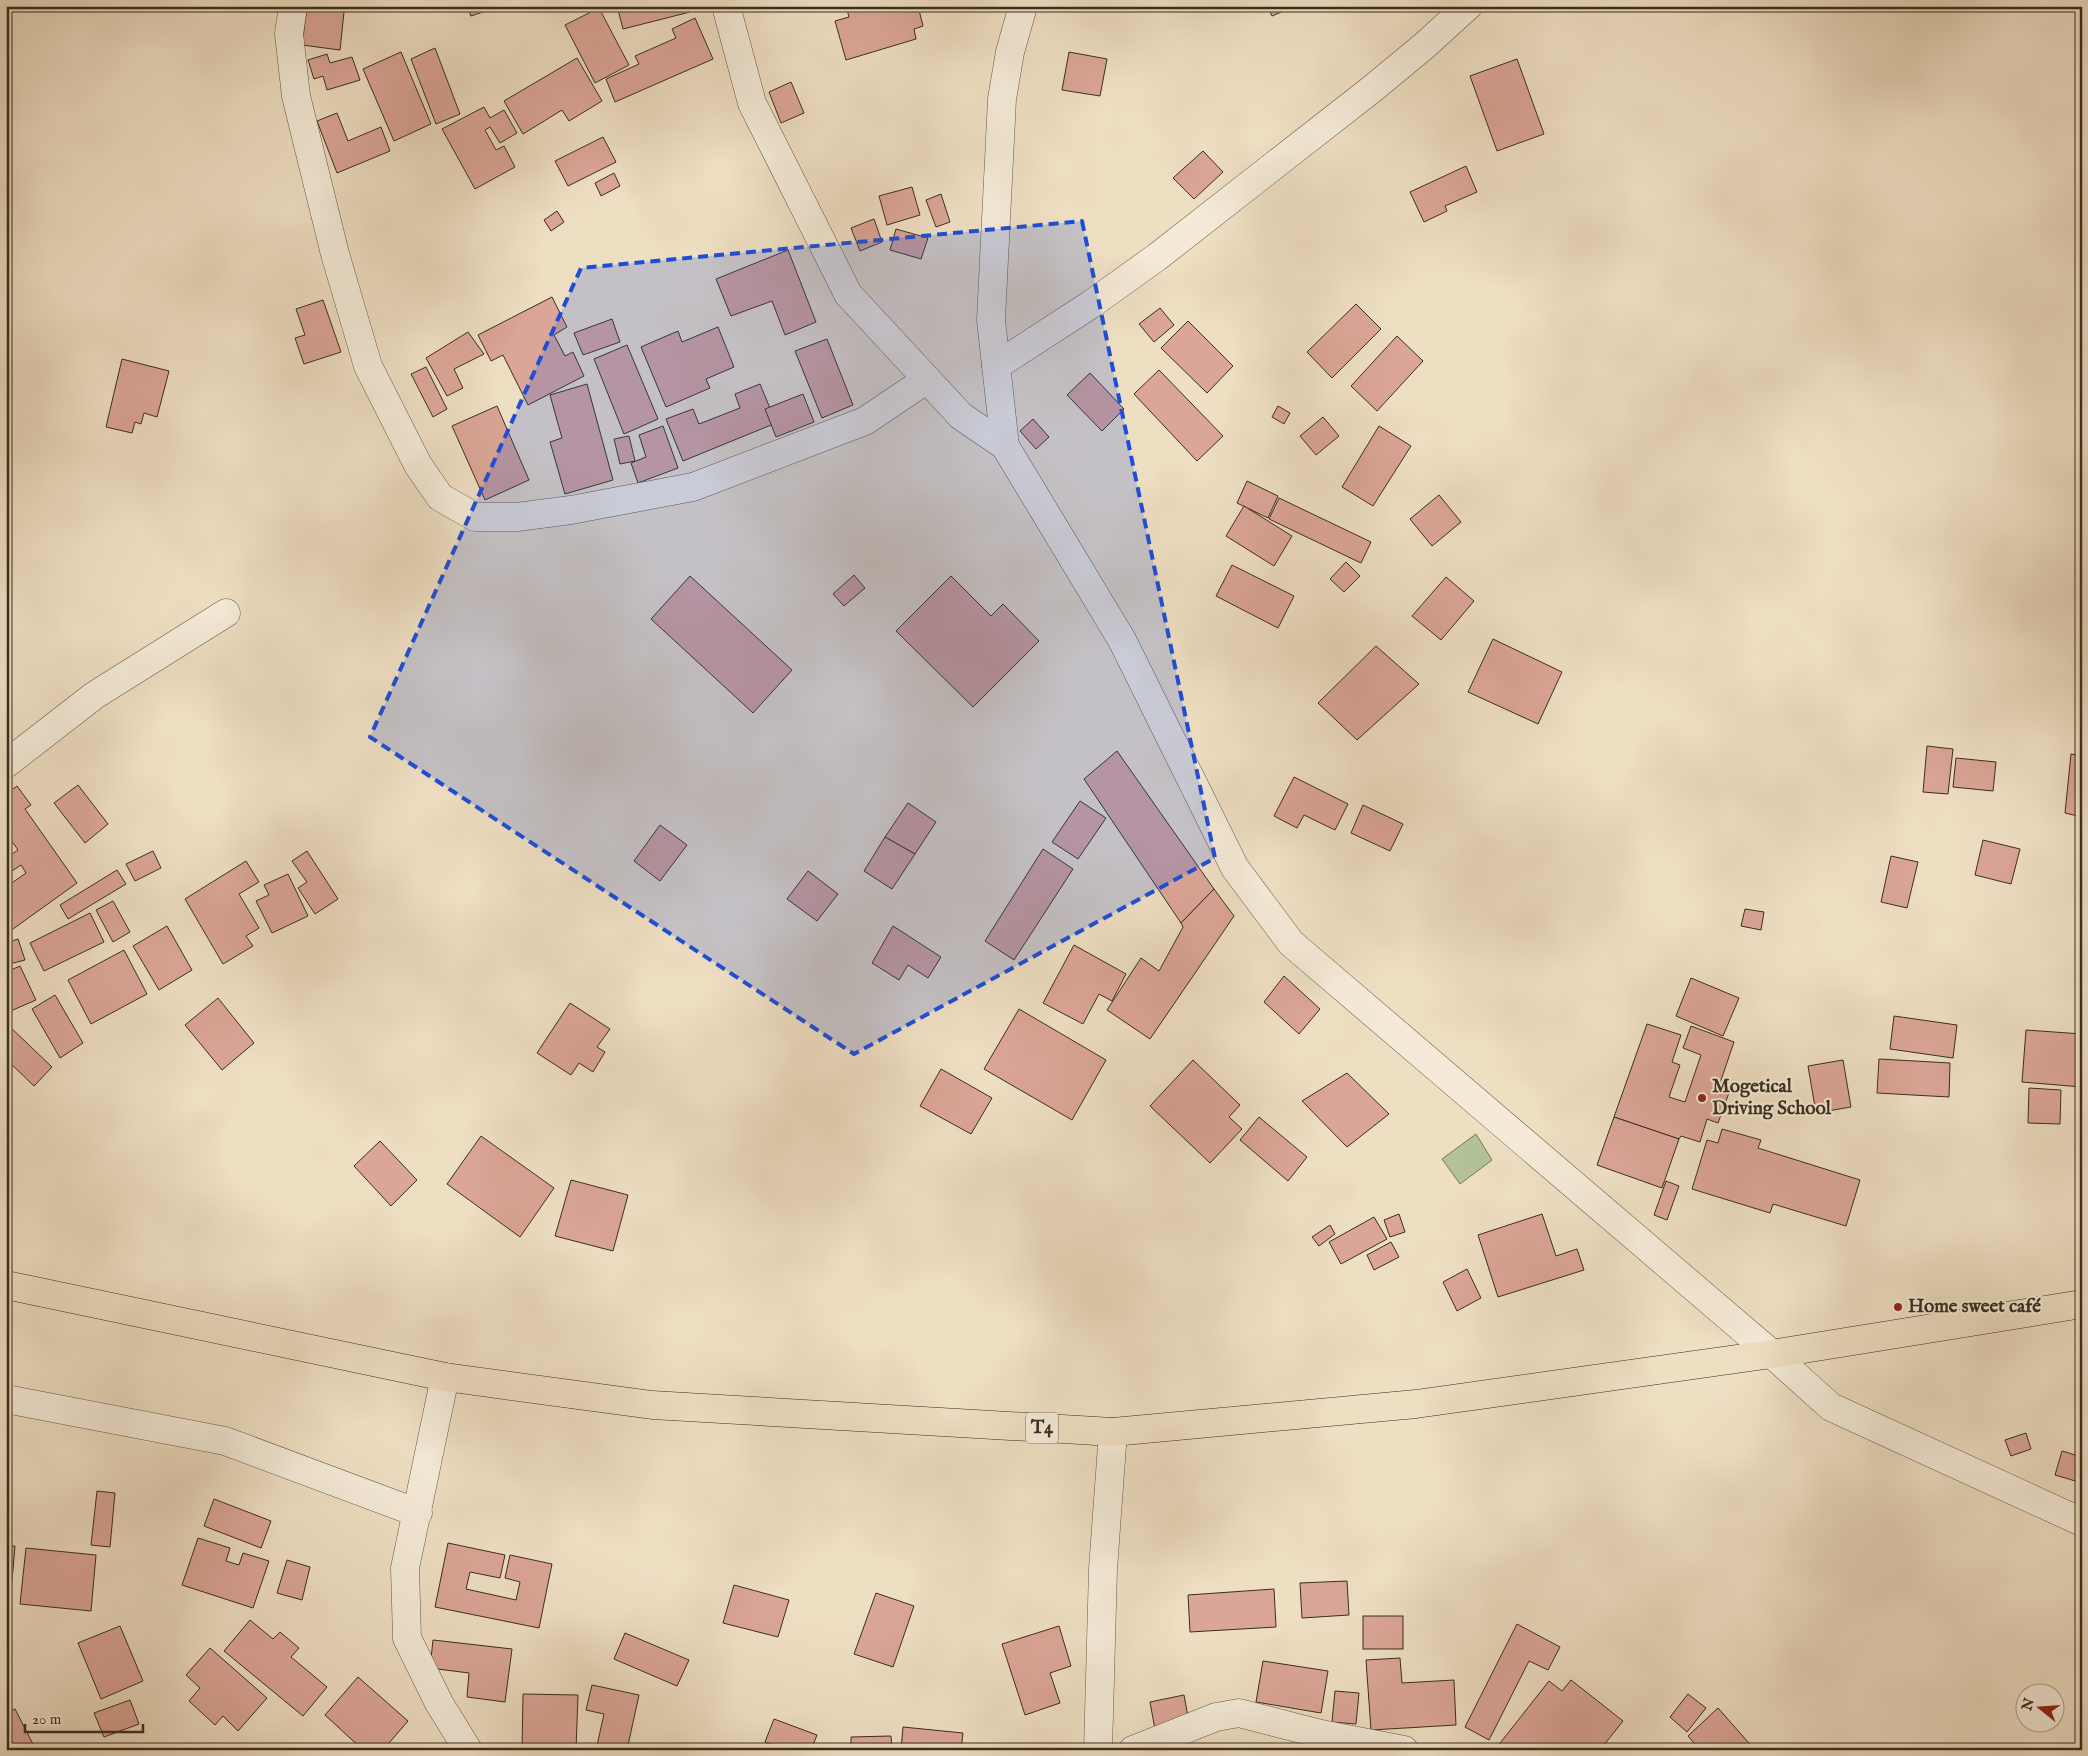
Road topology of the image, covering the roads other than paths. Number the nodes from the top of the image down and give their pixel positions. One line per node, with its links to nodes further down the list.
1 (293, 6): 6 (street)
2 (726, 6): 6 (street)
3 (1023, 6): 5 (street)
4 (1468, 6): 5 (street)
5 (996, 366): 7 (street)
6 (926, 380): 7 (street)
7 (1005, 446): 12 (street)
8 (226, 613): 9 (street)
9 (6, 764)
10 (6, 1285): 13 (highway, T4)
11 (2082, 1304): 12 (highway, T4)
12 (1772, 1354): 15 (highway, T4); 17 (street)
13 (445, 1376): 15 (highway, T4); 16 (street)
14 (6, 1400): 16 (street)
15 (1113, 1432): 19 (street)
16 (418, 1513): 18 (street)
17 (2082, 1522)
18 (468, 1750)
19 (1098, 1750)
20 (1133, 1750): 21 (street)
21 (1404, 1750)

